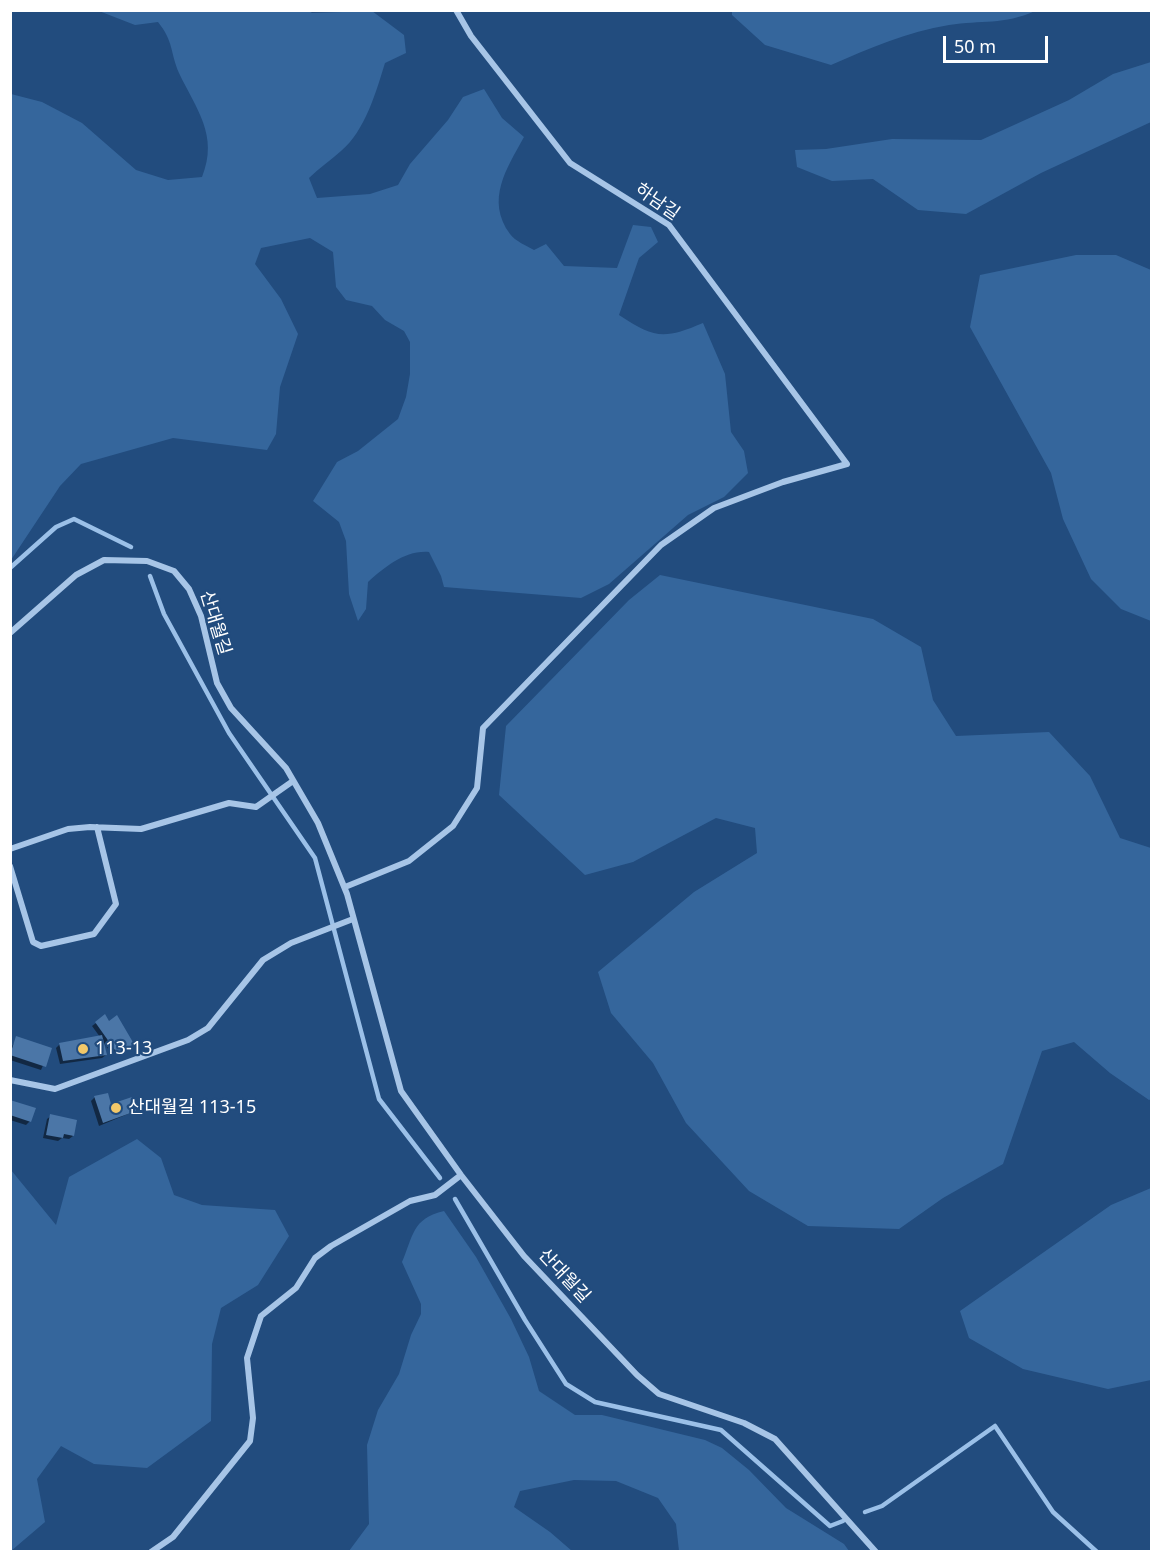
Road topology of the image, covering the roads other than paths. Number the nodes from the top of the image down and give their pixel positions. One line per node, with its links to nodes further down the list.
1 (456, 10): 7 (street, 하남길)
2 (10, 633): 3 (street, 산대월길)
3 (293, 781): 4 (street); 7 (street, 산대월길)
4 (97, 827): 5 (street); 6 (street)
5 (10, 849)
6 (10, 866)
7 (345, 887): 8 (street, 산대월길)
8 (353, 919): 9 (street); 10 (street, 산대월길)
9 (10, 1080)
10 (461, 1175): 11 (street); 12 (street, 산대월길)
11 (151, 1551)
12 (876, 1551)

